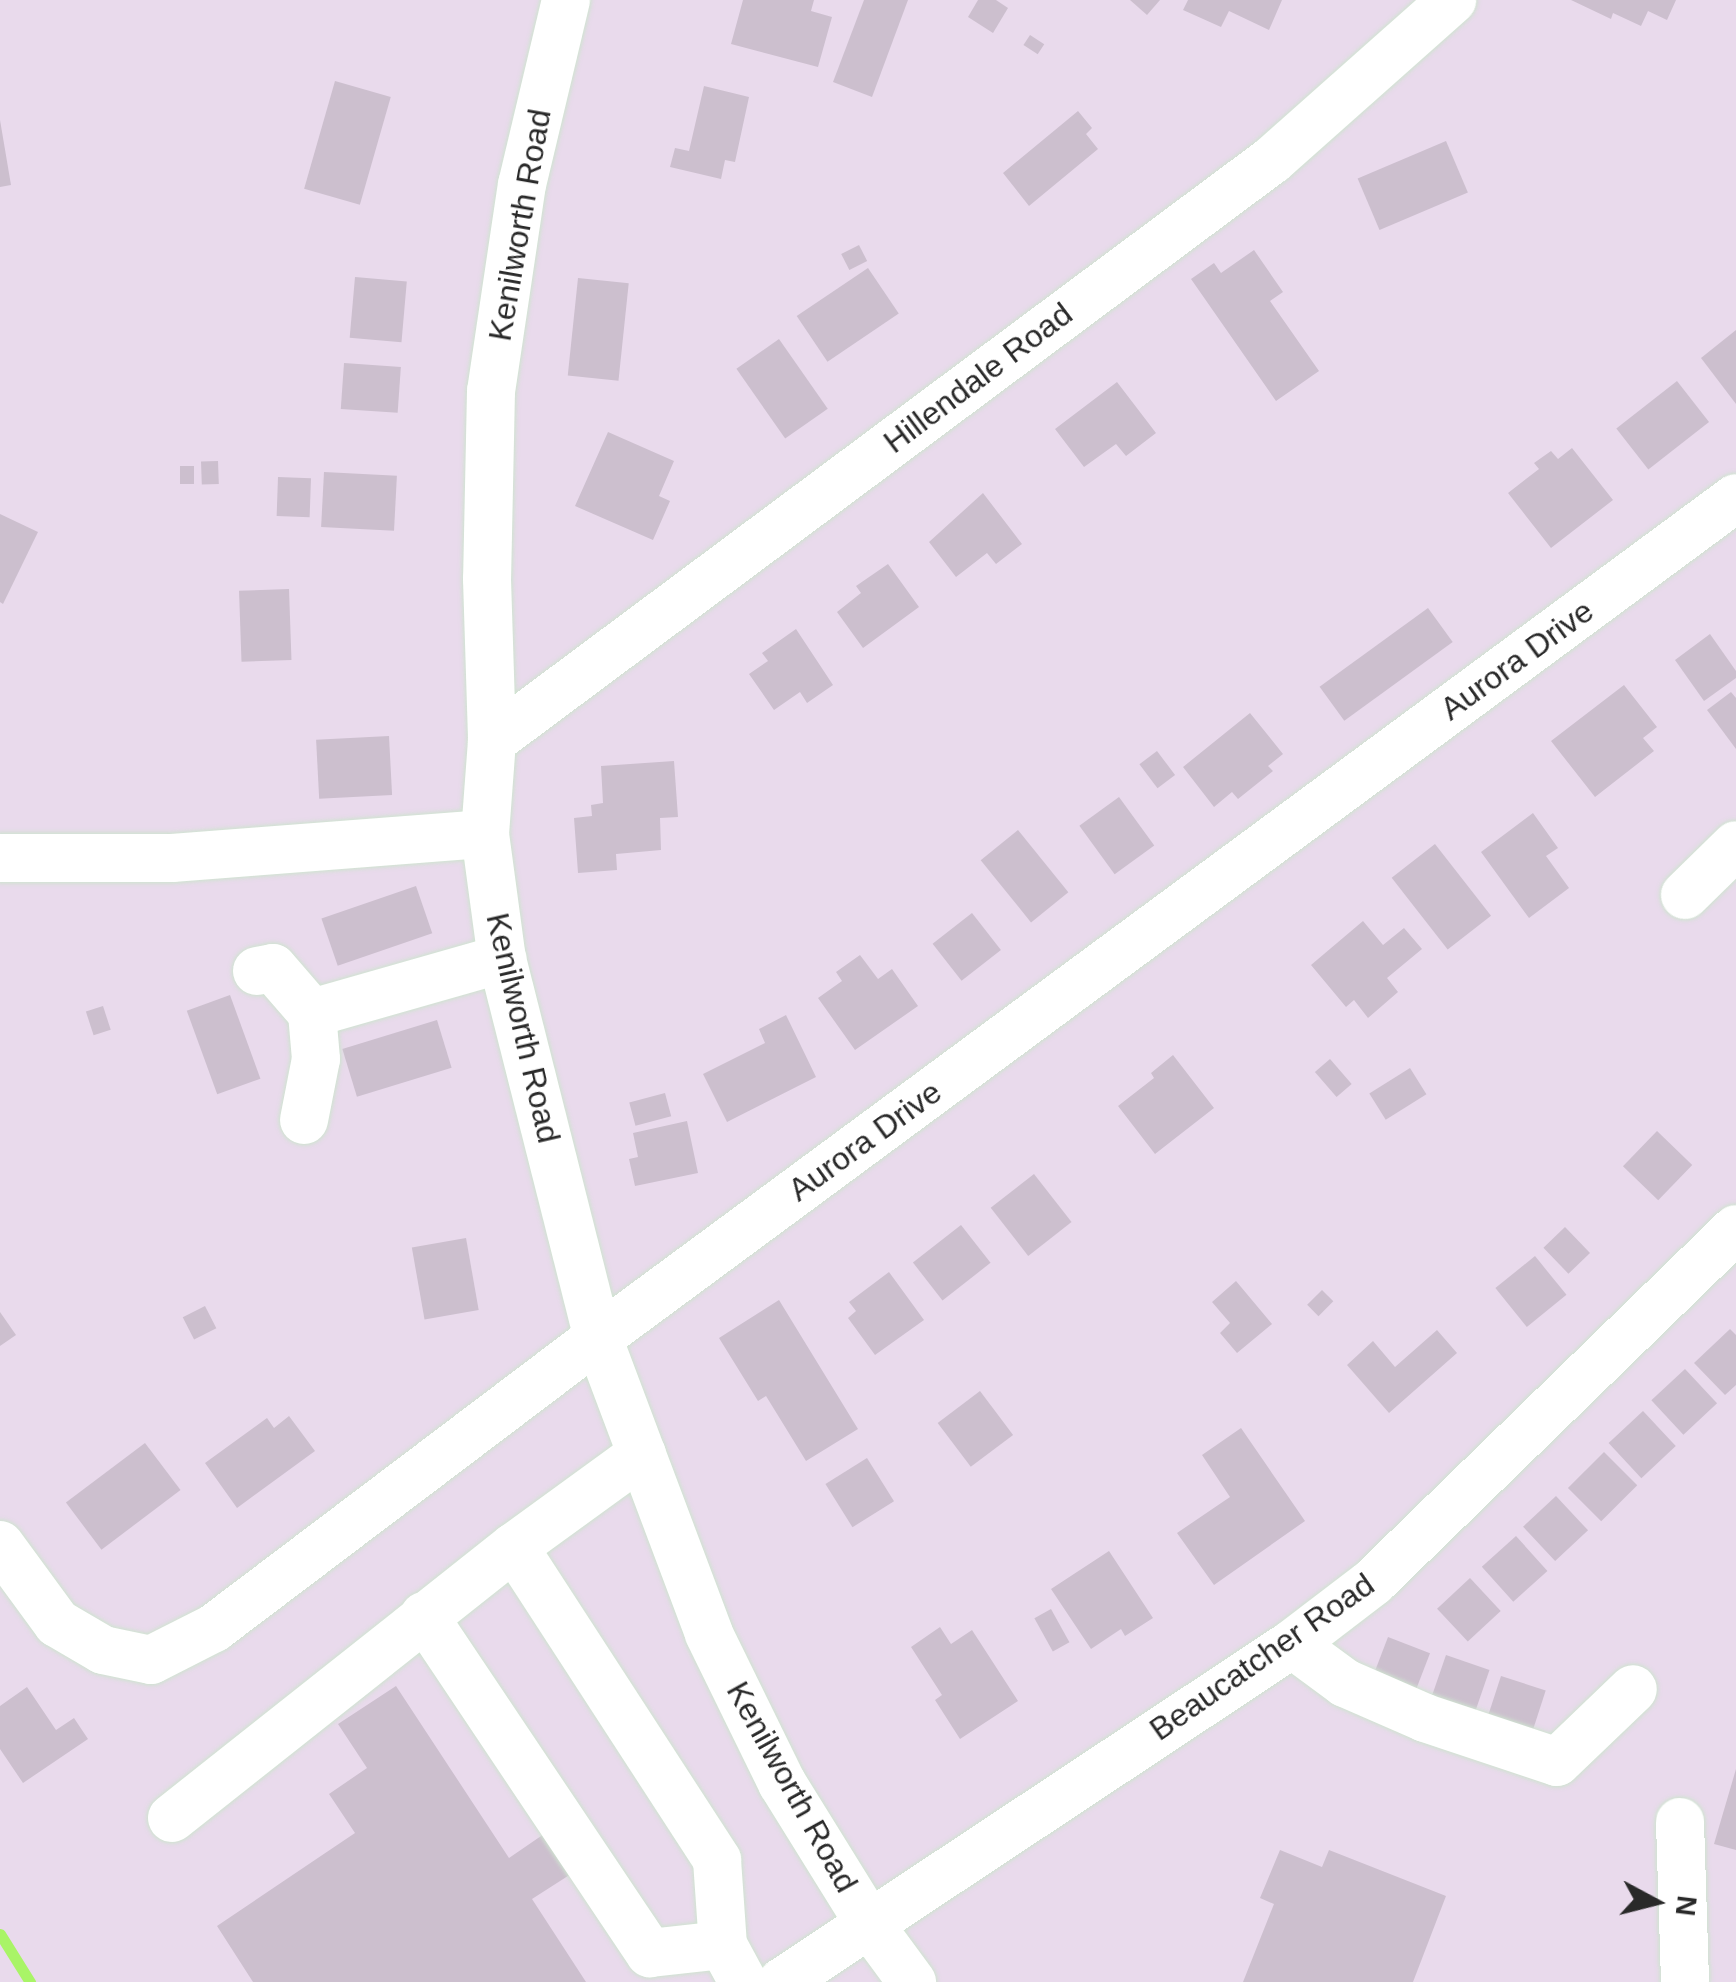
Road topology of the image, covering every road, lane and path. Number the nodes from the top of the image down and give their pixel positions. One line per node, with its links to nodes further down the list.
1 (566, 0): 4 (street, Kenilworth Road)
2 (1452, 0): 4 (street, Hillendale Road)
3 (1736, 498): 14 (street, Aurora Drive)
4 (492, 741): 5 (street, Kenilworth Road)
5 (485, 834): 7 (street); 9 (street, Kenilworth Road)
6 (1736, 846): 8 (street)
7 (0, 858)
8 (1684, 896)
9 (502, 959): 11 (street); 14 (street, Kenilworth Road)
10 (256, 972): 11 (street)
11 (312, 1013): 12 (street)
12 (304, 1120)
13 (1736, 1229): 19 (street, Beaucatcher Road)
14 (598, 1338): 15 (street, Kenilworth Road); 16 (street, Aurora Drive)
15 (642, 1454): 17 (street); 23 (street, Kenilworth Road)
16 (0, 1546)
17 (514, 1547): 18 (street); 24 (street)
18 (424, 1616): 21 (street); 25 (street)
19 (1292, 1644): 20 (street); 23 (street, Beaucatcher Road)
20 (1633, 1689)
21 (172, 1818)
22 (1680, 1822): 28 (street)
23 (870, 1925): 26 (street, Beaucatcher Road); 27 (street, Kenilworth Road)
24 (733, 1963): 25 (street)
25 (640, 1968)
26 (782, 1982)
27 (912, 1982)
28 (1685, 1982)

